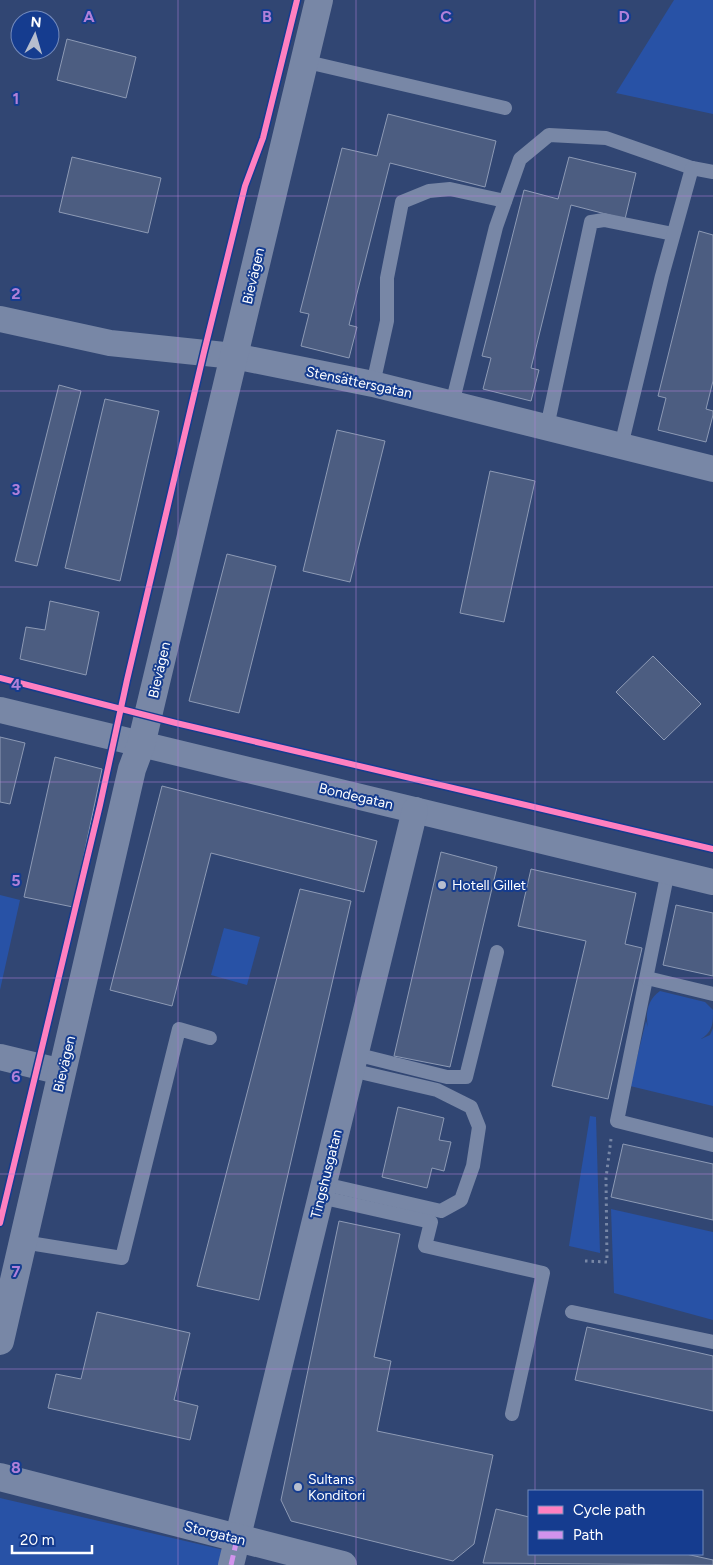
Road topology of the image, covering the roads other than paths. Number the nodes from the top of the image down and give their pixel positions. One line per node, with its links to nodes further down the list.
1 (319, 0): 2 (street, Bievägen)
2 (304, 61): 3 (lane); 9 (street, Bievägen)
3 (505, 108)
4 (692, 168): 5 (lane); 6 (lane); 7 (lane)
5 (713, 172)
6 (505, 201): 10 (lane); 11 (lane)
7 (673, 234): 12 (lane); 13 (lane)
8 (0, 319): 9 (street, Stensättersgatan)
9 (234, 356): 10 (street, Stensättersgatan); 16 (street, Bievägen)
10 (373, 384): 11 (street, Stensättersgatan)
11 (452, 404): 12 (street, Stensättersgatan)
12 (547, 427): 13 (street, Stensättersgatan)
13 (620, 446): 14 (street, Stensättersgatan)
14 (713, 469)
15 (0, 710): 16 (street, Bondegatan)
16 (141, 745): 17 (street, Bondegatan); 26 (street, Bievägen)
17 (415, 810): 18 (street, Bondegatan); 25 (street, Tingshusgatan)
18 (668, 871): 19 (street, Bondegatan); 21 (lane)
19 (713, 882)
20 (497, 952): 25 (lane)
21 (647, 978): 22 (lane); 27 (lane)
22 (713, 994)
23 (210, 1038): 29 (lane)
24 (0, 1057): 26 (street)
25 (353, 1062): 28 (street, Tingshusgatan); 28 (lane)
26 (62, 1072): 29 (street, Bievägen)
27 (713, 1145)
28 (322, 1190): 33 (lane); 35 (street, Tingshusgatan)
29 (23, 1242): 31 (street, Bievägen)
30 (572, 1312): 32 (lane)
31 (0, 1341)
32 (713, 1342)
33 (512, 1414)
34 (0, 1477): 35 (street, Storgatan)
35 (237, 1538): 36 (street, Tingshusgatan); 37 (street, Storgatan)
36 (231, 1565)
37 (343, 1565)

